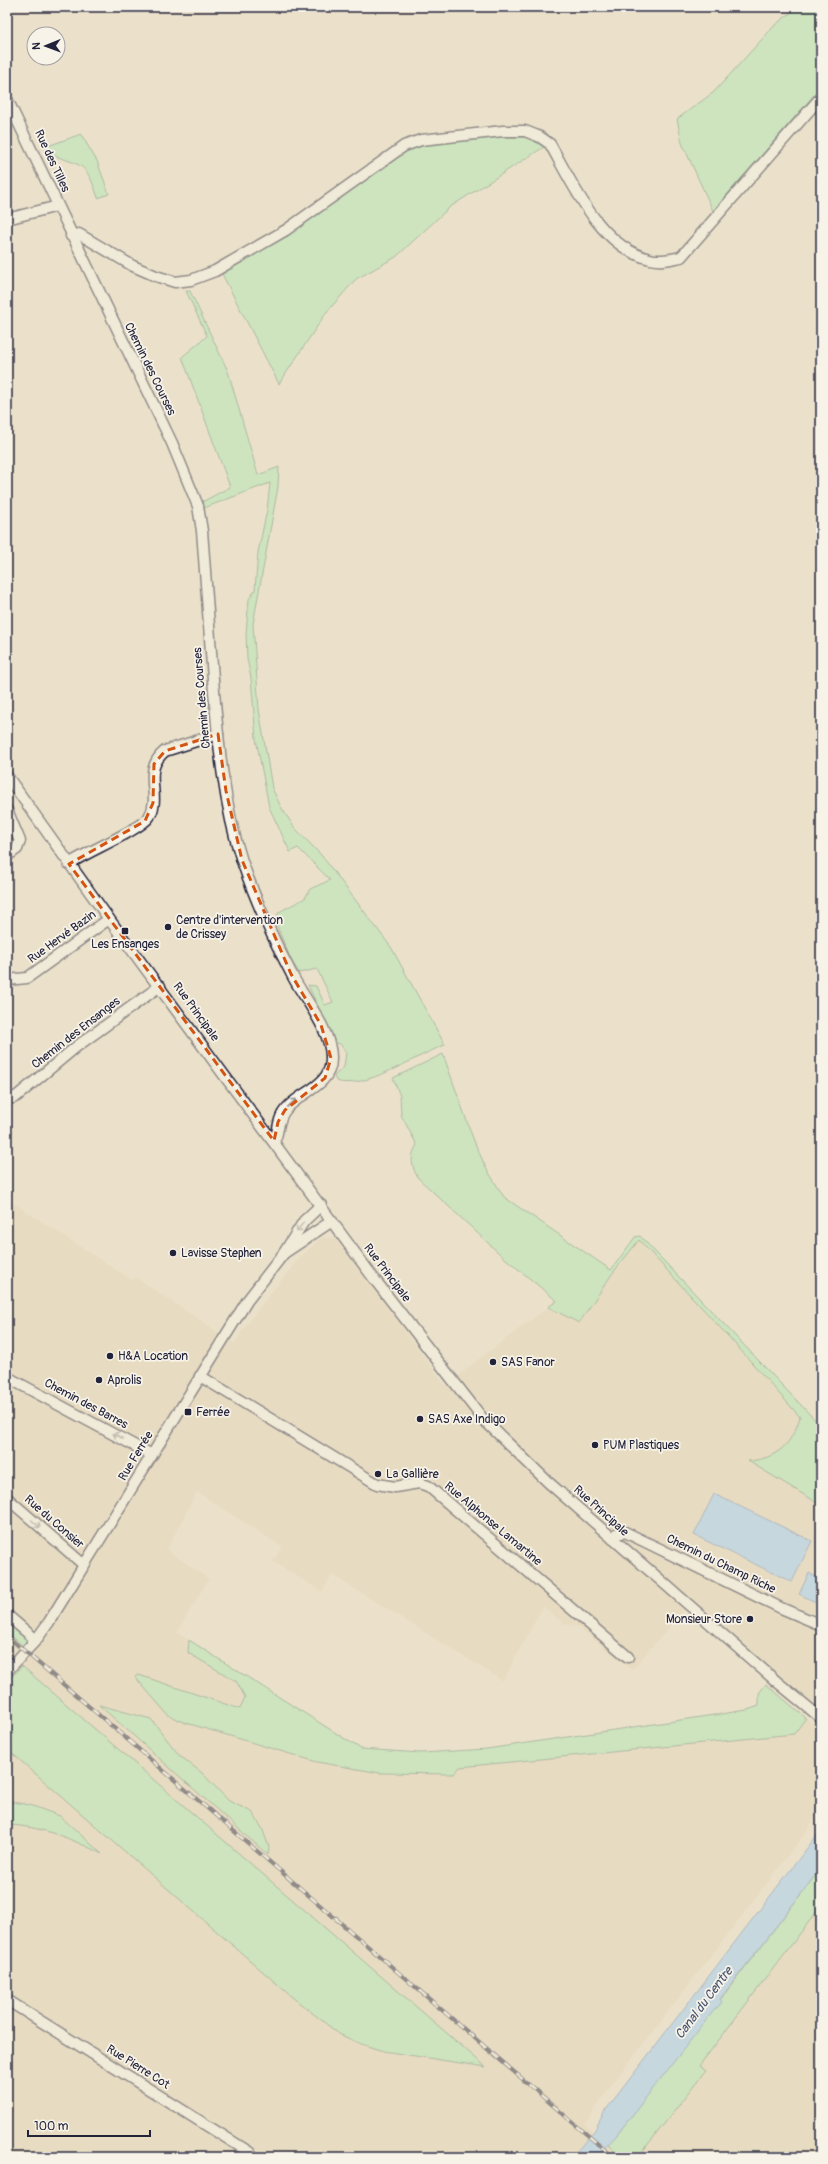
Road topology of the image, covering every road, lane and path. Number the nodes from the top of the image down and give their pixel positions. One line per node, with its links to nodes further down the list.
1 (821, 97): 5 (street)
2 (7, 99): 3 (street, Rue des Tilles)
3 (58, 206): 4 (street); 5 (street, Rue des Tilles)
4 (7, 219)
5 (71, 236): 6 (street, Chemin des Courses)
6 (218, 734): 10 (street); 15 (street, Chemin des Courses, one-way to 6)
7 (7, 776): 10 (street, Rue Principale)
8 (7, 810): 9 (street)
9 (7, 856)
10 (69, 864): 11 (street, Rue Principale)
11 (109, 919): 12 (street, Rue Hervé Bazin); 13 (street, Rue Principale)
12 (7, 980)
13 (160, 986): 14 (street, Chemin des Ensanges); 15 (street, Rue Principale)
14 (7, 1096)
15 (274, 1141): 16 (street, Rue Principale)
16 (321, 1206): 17 (street, Rue Principale); 18 (street, Rue Ferrée, one-way to 18)
17 (332, 1221): 18 (street, Rue Ferrée); 23 (street, Rue Principale)
18 (284, 1253): 19 (street, Rue Ferrée)
19 (200, 1376): 21 (street, Rue Ferrée); 28 (street, Rue Alphonse Lamartine)
20 (7, 1377): 21 (street, Chemin des Barres, one-way to 20)
21 (152, 1455): 24 (street, Rue Ferrée)
22 (7, 1498): 24 (street, Rue du Consier, one-way to 24)
23 (613, 1539): 26 (street, Chemin du Champ Riche); 30 (street, Rue Principale)
24 (84, 1565): 27 (street, Rue Ferrée)
25 (7, 1615): 27 (street)
26 (821, 1625)
27 (36, 1640): 29 (street, Rue Ferrée)
28 (628, 1657)
29 (7, 1671)
30 (819, 1717)
31 (7, 2000): 32 (street, Rue Pierre Cot)
32 (254, 2157)

